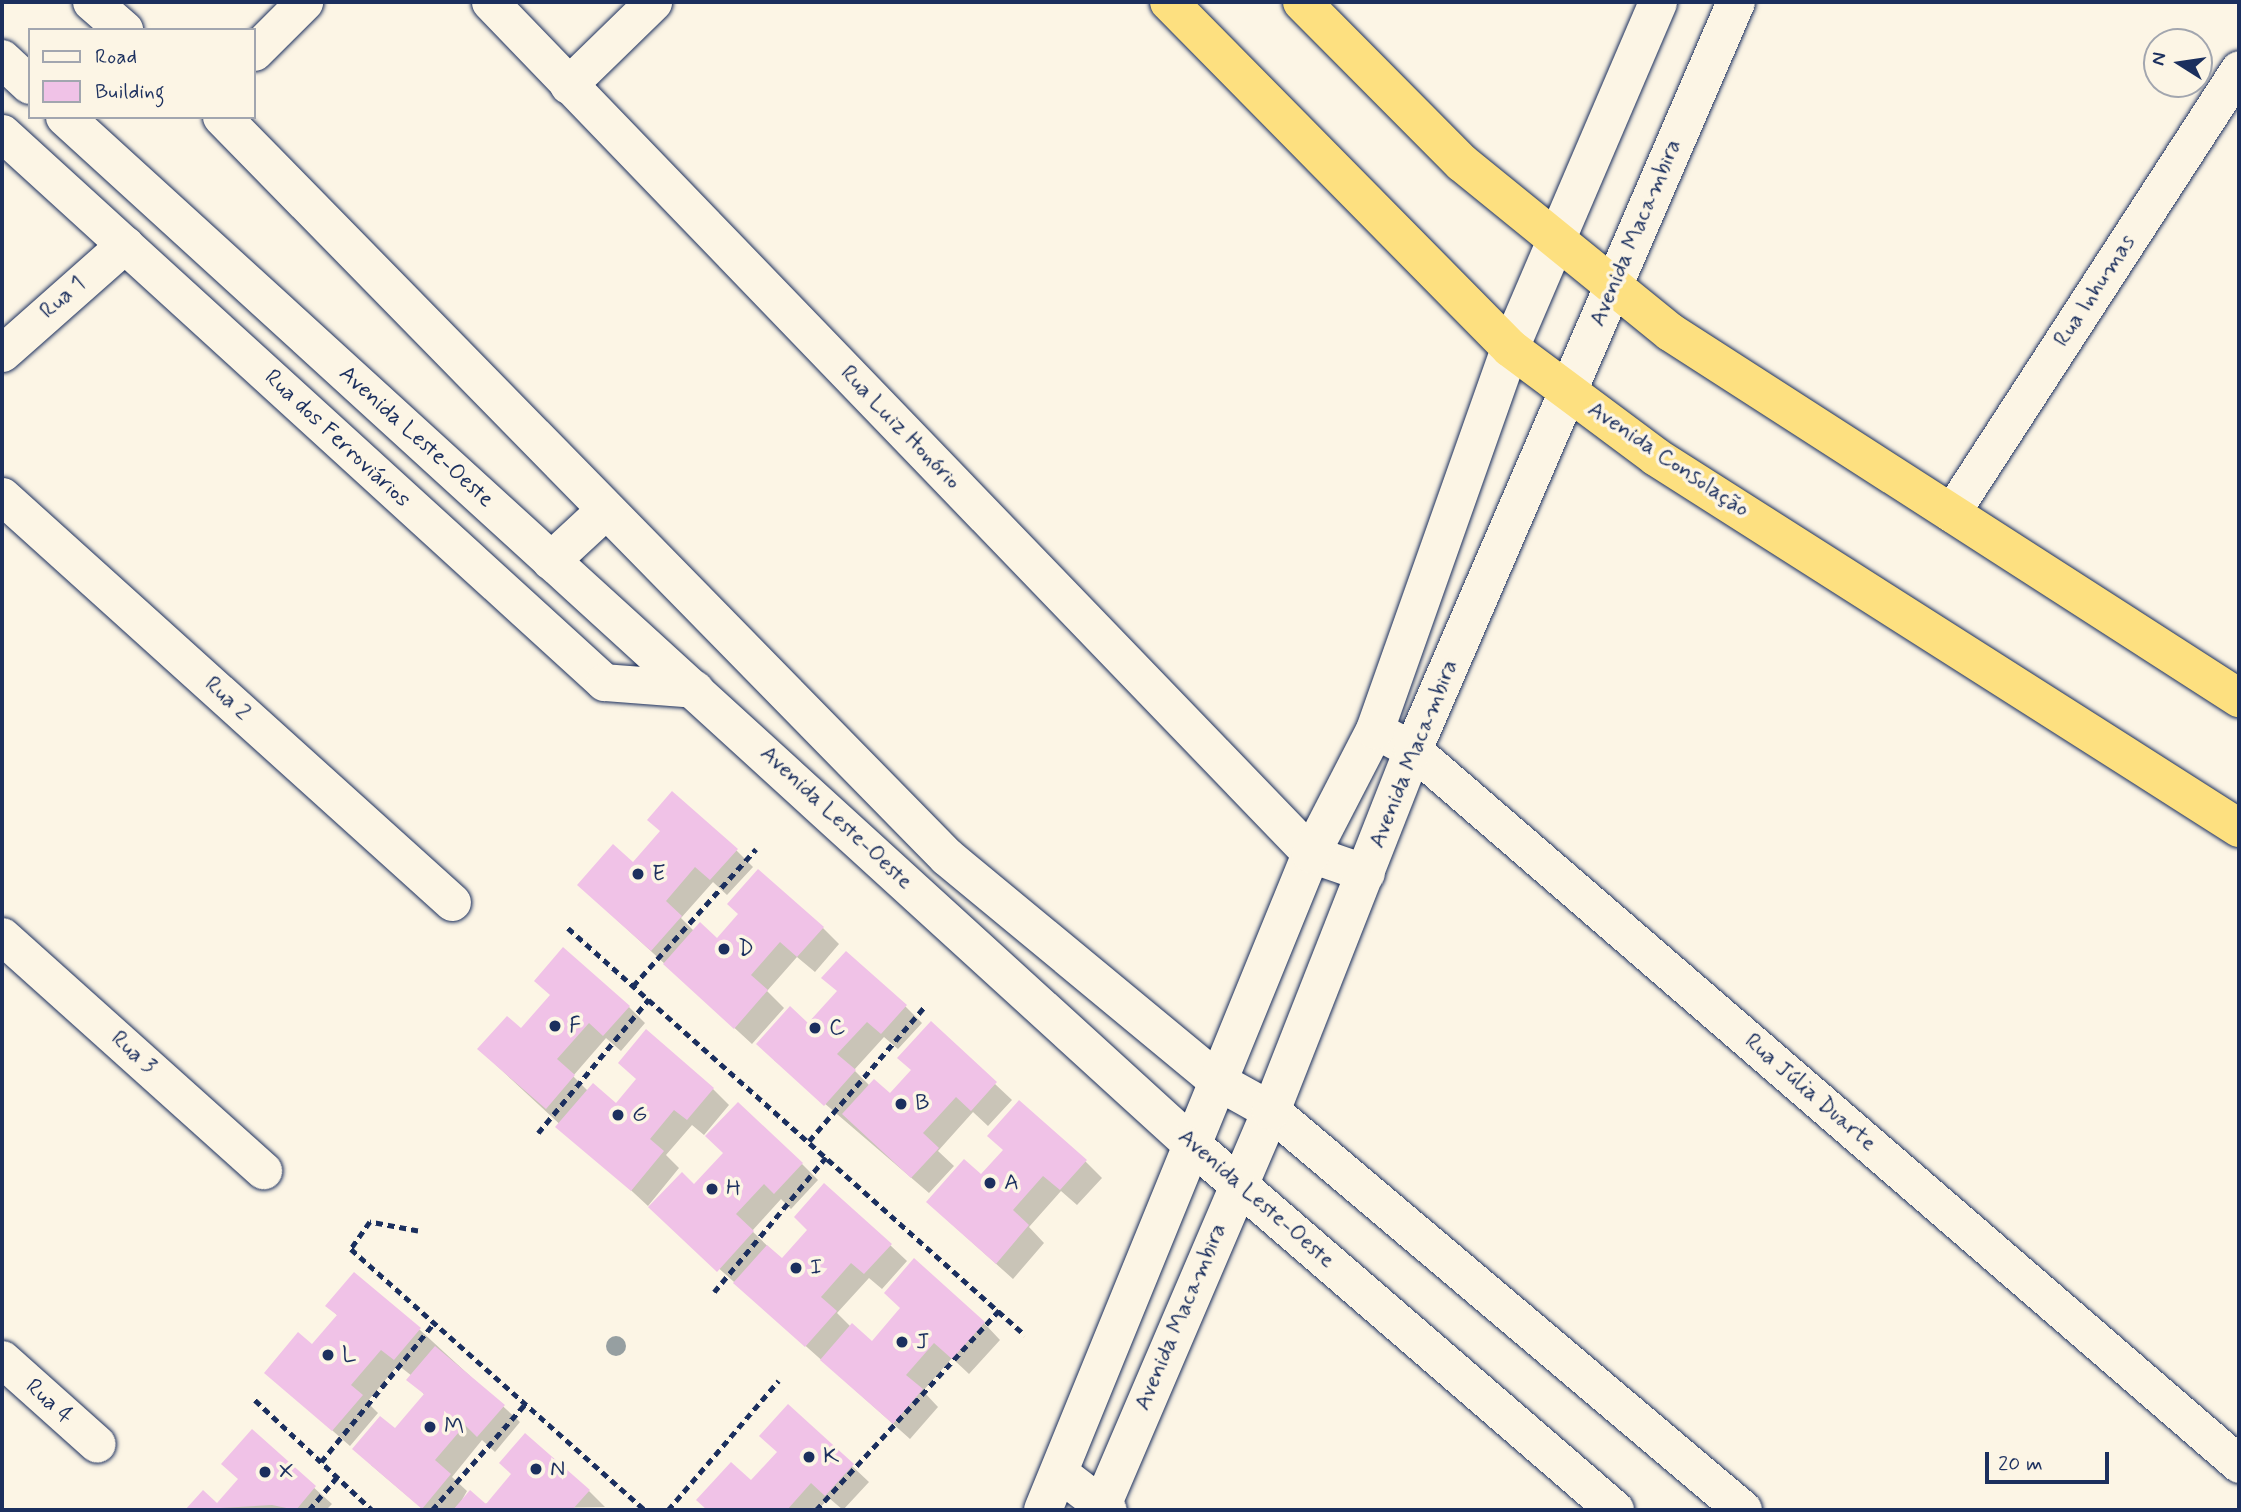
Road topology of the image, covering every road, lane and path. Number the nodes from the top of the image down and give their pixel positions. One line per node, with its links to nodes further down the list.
1 (92, 2): 9 (main road)
2 (304, 2): 10 (street)
3 (490, 2): 14 (street, Rua Luiz Honório)
4 (653, 2): 14 (street)
5 (1168, 2): 21 (highway, Avenida Consolação)
6 (1302, 2): 18 (highway)
7 (1658, 2): 18 (main road, Avenida Macambira)
8 (1736, 2): 20 (main road, Avenida Macambira)
9 (122, 28)
10 (256, 50)
11 (2, 59): 13 (main road)
12 (2239, 69): 26 (street, Rua Inhumas)
13 (28, 83)
14 (568, 85): 34 (street, Rua Luiz Honório)
15 (67, 119): 27 (main road, Avenida Leste-Oeste)
16 (224, 119): 25 (main road, Avenida Leste-Oeste)
17 (2, 133): 19 (street, Rua dos Ferroviários)
18 (1554, 243): 20 (highway); 21 (main road, Avenida Macambira)
19 (125, 244): 22 (street, Rua 1); 28 (street, Rua dos Ferroviários)
20 (1613, 288): 23 (main road, Avenida Macambira); 26 (highway)
21 (1510, 348): 23 (highway, Avenida Consolação); 30 (main road, Avenida Macambira)
22 (2, 353)
23 (1568, 391): 31 (main road, Avenida Macambira); 32 (highway, Avenida Consolação)
24 (2, 496): 36 (street, Rua 2)
25 (606, 509): 27 (main road); 42 (main road, Avenida Leste-Oeste)
26 (1951, 513): 29 (highway)
27 (551, 561): 28 (main road, Avenida Leste-Oeste)
28 (695, 689): 46 (main road, Avenida Leste-Oeste)
29 (2239, 698)
30 (1375, 730): 31 (street, Rua Júlia Duarte); 34 (main road, Avenida Macambira)
31 (1413, 750): 35 (main road, Avenida Macambira); 61 (street, Rua Júlia Duarte)
32 (2239, 828)
33 (756, 849): 39 (path)
34 (1311, 854): 35 (street); 42 (main road, Avenida Macambira)
35 (1366, 873): 43 (main road, Avenida Macambira)
36 (452, 902)
37 (568, 928): 39 (path)
38 (2, 936): 48 (street, Rua 3)
39 (633, 985): 40 (path)
40 (649, 999): 44 (path); 45 (path)
41 (925, 1006): 45 (path)
42 (1219, 1082): 43 (main road, Avenida Leste-Oeste); 46 (main road, Avenida Macambira)
43 (1270, 1111): 49 (main road, Avenida Macambira); 73 (main road, Avenida Leste-Oeste)
44 (538, 1133)
45 (808, 1141): 47 (path)
46 (1189, 1142): 49 (main road, Avenida Leste-Oeste); 62 (main road, Avenida Macambira)
47 (826, 1157): 51 (path); 52 (path)
48 (263, 1170)
49 (1238, 1183): 64 (main road, Avenida Macambira); 72 (main road, Avenida Leste-Oeste)
50 (418, 1231): 53 (path)
51 (714, 1292)
52 (999, 1310): 54 (path); 70 (path)
53 (434, 1323): 58 (path); 60 (path)
54 (1026, 1335)
55 (2, 1359): 59 (street, Rua 4)
56 (778, 1381): 69 (path)
57 (255, 1400): 60 (path)
58 (525, 1405): 67 (path); 68 (path)
59 (97, 1444)
60 (321, 1462): 63 (path)
61 (2239, 1464)
62 (1061, 1474): 64 (street); 71 (main road, Avenida Macambira)
63 (337, 1477): 65 (path); 66 (path)
64 (1103, 1508)
65 (309, 1510)
66 (372, 1510)
67 (432, 1510)
68 (645, 1510)
69 (668, 1510)
70 (816, 1510)
71 (1043, 1510)
72 (1615, 1510)
73 (1743, 1510)

